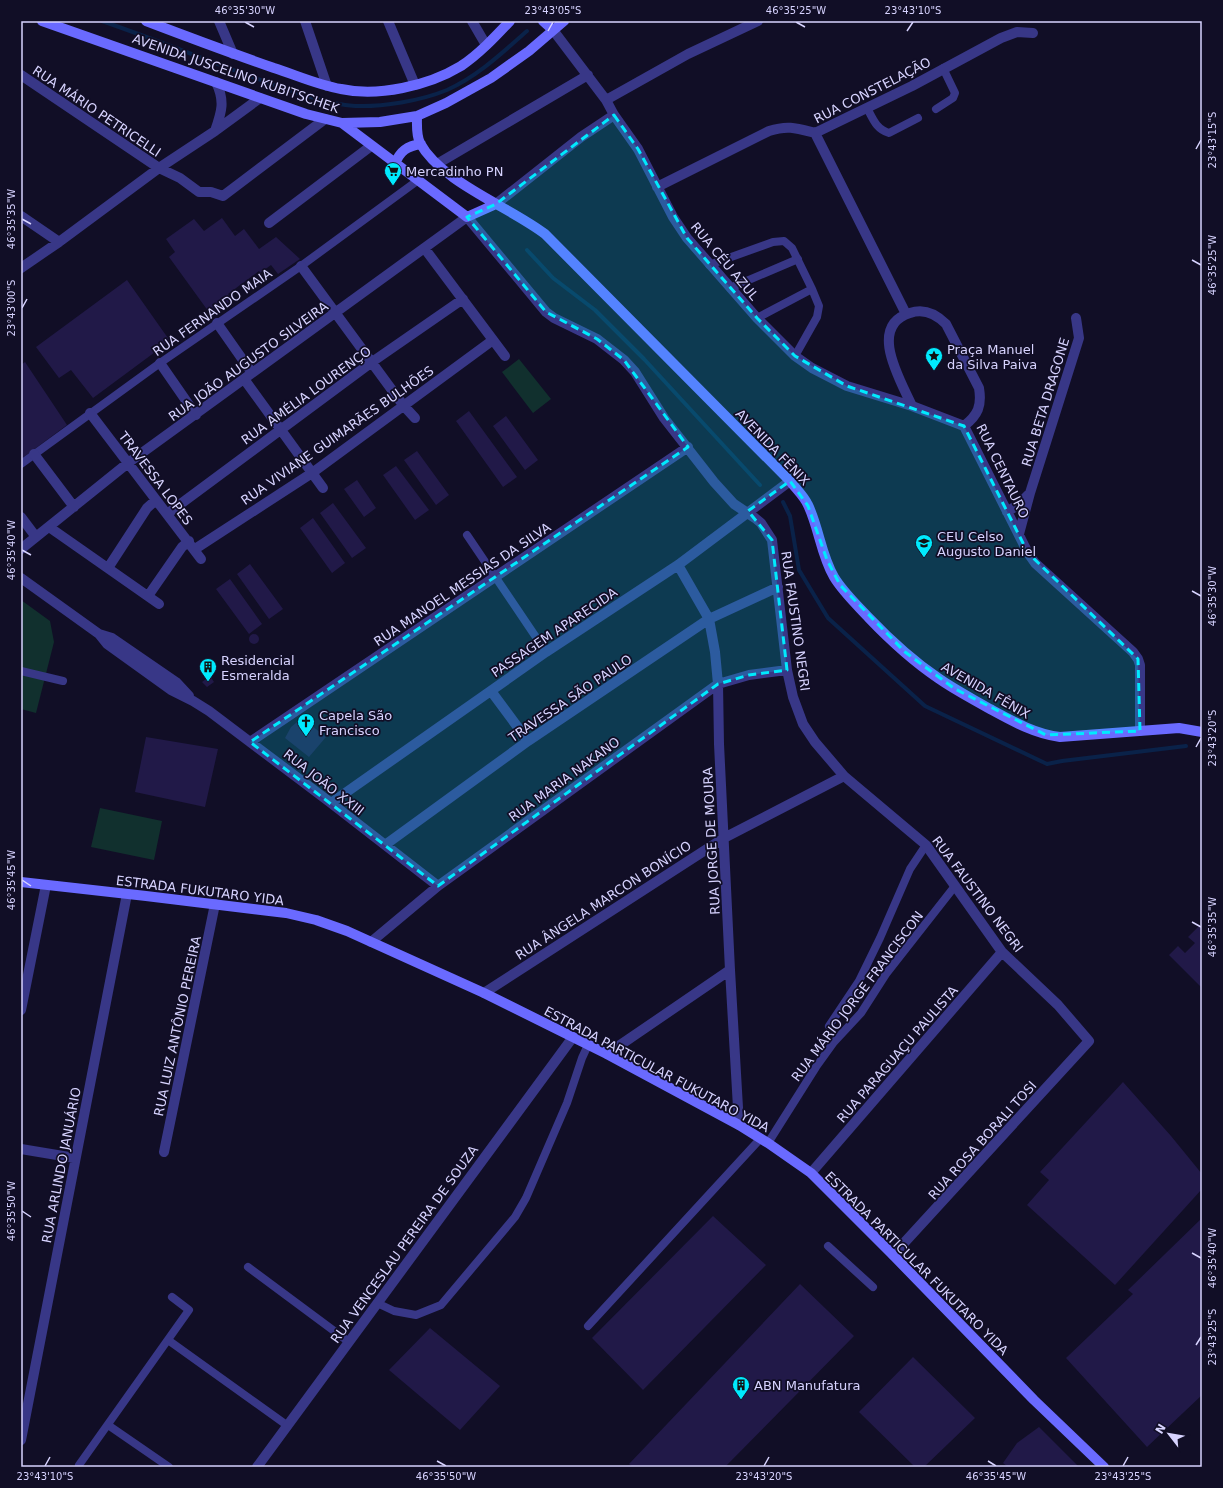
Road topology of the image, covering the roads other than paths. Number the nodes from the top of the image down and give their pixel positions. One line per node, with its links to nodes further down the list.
1 (42, 21): 18 (street, AVENIDA JUSCELINO KUBITSCHEK)
2 (146, 21): 14 (street, AVENIDA JUSCELINO KUBITSCHEK)
3 (219, 21): 14 (street)
4 (305, 21): 20 (street)
5 (388, 21): 19 (street)
6 (472, 21): 13 (street)
7 (510, 21): 13 (street, AVENIDA JUSCELINO KUBITSCHEK)
8 (543, 21): 11 (street, RUA CÉU AZUL)
9 (564, 21): 11 (street, AVENIDA JUSCELINO KUBITSCHEK)
10 (758, 21): 22 (street)
11 (554, 30): 17 (street, RUA CÉU AZUL); 26 (street, AVENIDA JUSCELINO KUBITSCHEK)
12 (1033, 33): 15 (street, RUA CONSTELAÇÃO)
13 (486, 45): 19 (street, AVENIDA JUSCELINO KUBITSCHEK)
14 (233, 54): 20 (street, AVENIDA JUSCELINO KUBITSCHEK)
15 (943, 68): 23 (street, RUA CONSTELAÇÃO); 24 (lane)
16 (21, 75): 36 (street, RUA MÁRIO PETRICELLI)
17 (588, 75): 22 (street, RUA CÉU AZUL); 35 (street)
18 (216, 82): 21 (street, AVENIDA JUSCELINO KUBITSCHEK); 30 (street)
19 (415, 84): 20 (street, AVENIDA JUSCELINO KUBITSCHEK)
20 (327, 86)
21 (260, 98): 28 (street, AVENIDA JUSCELINO KUBITSCHEK); 30 (street)
22 (606, 100): 25 (street, RUA CÉU AZUL)
23 (867, 108): 27 (lane); 31 (street, RUA CONSTELAÇÃO)
24 (936, 109)
25 (614, 115): 38 (street, RUA CÉU AZUL); 39 (street)
26 (417, 116): 29 (street, AVENIDA JUSCELINO KUBITSCHEK); 32 (street, AVENIDA FÊNIX)
27 (918, 118)
28 (325, 119): 29 (street, AVENIDA JUSCELINO KUBITSCHEK); 36 (street, RUA MÁRIO PETRICELLI)
29 (342, 123): 33 (street)
30 (215, 131): 36 (street)
31 (814, 133): 38 (street, RUA CONSTELAÇÃO); 53 (street)
32 (421, 144): 34 (street); 35 (street, AVENIDA FÊNIX)
33 (371, 146): 34 (street); 42 (street)
34 (395, 164): 37 (street)
35 (437, 164): 39 (street, AVENIDA FÊNIX)
36 (158, 168): 43 (street)
37 (417, 181): 41 (street); 47 (lane, RUA FERNANDO MAIA)
38 (657, 187): 46 (street, RUA CÉU AZUL)
39 (496, 204): 41 (street, RUA JOÃO AUGUSTO SILVEIRA); 75 (street, AVENIDA FÊNIX)
40 (21, 216): 43 (street)
41 (467, 217): 44 (street, RUA JOÃO AUGUSTO SILVEIRA); 70 (street, RUA FAUSTINO NEGRI)
42 (269, 223)
43 (59, 242): 48 (street)
44 (425, 249): 51 (street); 52 (street, RUA JOÃO AUGUSTO SILVEIRA)
45 (798, 259): 46 (lane); 49 (lane); 50 (lane)
46 (709, 265): 49 (street, RUA CÉU AZUL)
47 (301, 266): 52 (street); 56 (lane, RUA FERNANDO MAIA)
48 (21, 268)
49 (730, 288): 54 (street, RUA CÉU AZUL)
50 (812, 289): 54 (lane); 59 (lane)
51 (463, 299): 57 (street); 60 (street, RUA AMÉLIA LOURENÇO)
52 (336, 313): 60 (street); 62 (street, RUA JOÃO AUGUSTO SILVEIRA)
53 (906, 314): 64 (street); 68 (street, RUA CENTAURO)
54 (756, 318): 59 (street, RUA CÉU AZUL)
55 (1076, 318): 77 (street, RUA BETA DRAGONE)
56 (217, 323): 61 (lane, RUA FERNANDO MAIA); 62 (street)
57 (493, 340): 58 (street); 63 (street, RUA VIVIANE GUIMARÃES BULHÕES)
58 (505, 356)
59 (795, 356): 64 (street, RUA CÉU AZUL)
60 (372, 362): 63 (street); 69 (street, RUA AMÉLIA LOURENÇO)
61 (160, 363): 65 (lane, RUA FERNANDO MAIA); 66 (street)
62 (248, 376): 66 (street, RUA JOÃO AUGUSTO SILVEIRA); 69 (street)
63 (404, 405): 67 (street); 74 (street, RUA VIVIANE GUIMARÃES BULHÕES)
64 (912, 406): 68 (street, RUA CÉU AZUL)
65 (90, 413): 71 (lane, RUA FERNANDO MAIA); 72 (street, TRAVESSA LOPES)
66 (196, 415): 72 (street, RUA JOÃO AUGUSTO SILVEIRA)
67 (415, 418)
68 (964, 426): 81 (street, RUA CENTAURO)
69 (281, 429): 74 (street); 82 (street, RUA AMÉLIA LOURENÇO)
70 (688, 447): 80 (street, RUA FAUSTINO NEGRI); 93 (street, RUA MANOEL MESSIAS DA SILVA)
71 (34, 454): 73 (lane, RUA FERNANDO MAIA); 79 (street)
72 (128, 463): 78 (street, TRAVESSA LOPES); 79 (street, RUA JOÃO AUGUSTO SILVEIRA)
73 (21, 464)
74 (312, 473): 76 (street); 88 (street, RUA VIVIANE GUIMARÃES BULHÕES)
75 (790, 481): 80 (street, PASSAGEM APARECIDA); 105 (street, AVENIDA FÊNIX)
76 (323, 488)
77 (1030, 493): 81 (street, RUA BETA DRAGONE); 85 (street, RUA BETA DRAGONE)
78 (156, 500): 82 (street, TRAVESSA LOPES); 92 (street)
79 (74, 507): 84 (street, RUA JOÃO AUGUSTO SILVEIRA)
80 (747, 512): 91 (street, PASSAGEM APARECIDA); 95 (street, RUA FAUSTINO NEGRI)
81 (1008, 512): 85 (street, RUA CENTAURO)
82 (167, 514): 88 (street, TRAVESSA LOPES)
83 (21, 517): 87 (street)
84 (49, 527): 87 (street, RUA JOÃO AUGUSTO SILVEIRA); 92 (street)
85 (1019, 534): 105 (street, RUA CENTAURO)
86 (467, 535): 93 (lane)
87 (36, 537): 89 (street, RUA JOÃO AUGUSTO SILVEIRA)
88 (192, 545): 90 (street, TRAVESSA LOPES); 96 (street, RUA VIVIANE GUIMARÃES BULHÕES)
89 (21, 549)
90 (202, 559)
91 (678, 564): 98 (street, RUA JORGE DE MOURA); 99 (street, PASSAGEM APARECIDA)
92 (108, 568): 96 (street)
93 (495, 576): 99 (lane); 108 (street, RUA MANOEL MESSIAS DA SILVA)
94 (21, 578): 108 (street, RUA JOÃO XXIII)
95 (778, 587): 98 (street, TRAVESSA SÃO PAULO); 100 (street, RUA FAUSTINO NEGRI)
96 (148, 596): 97 (street)
97 (159, 604)
98 (709, 619): 103 (street, RUA JORGE DE MOURA); 107 (street, TRAVESSA SÃO PAULO)
99 (546, 652): 104 (street, PASSAGEM APARECIDA)
100 (787, 670): 103 (street, RUA MARIA NAKANO); 109 (street, RUA FAUSTINO NEGRI)
101 (21, 671): 102 (lane)
102 (63, 681)
103 (718, 684): 111 (street, RUA JORGE DE MOURA); 116 (street, RUA MARIA NAKANO)
104 (491, 691): 107 (street); 110 (street, PASSAGEM APARECIDA)
105 (1140, 731): 106 (street, AVENIDA FÊNIX)
106 (1202, 732)
107 (528, 741): 112 (street, TRAVESSA SÃO PAULO)
108 (250, 742): 110 (street, RUA JOÃO XXIII)
109 (844, 776): 111 (street, RUA ÂNGELA MARCON BONÍCIO); 113 (street, RUA FAUSTINO NEGRI)
110 (331, 803): 112 (street, RUA JOÃO XXIII)
111 (724, 838): 122 (street, RUA JORGE DE MOURA); 123 (street, RUA ÂNGELA MARCON BONÍCIO)
112 (385, 845): 116 (street, RUA JOÃO XXIII)
113 (926, 845): 117 (street, RUA FAUSTINO NEGRI); 125 (lane)
114 (21, 882): 115 (street, ESTRADA FUKUTARO YIDA)
115 (46, 885): 118 (street, ESTRADA FUKUTARO YIDA); 124 (street)
116 (438, 886): 120 (street, RUA MARIA NAKANO)
117 (955, 886): 121 (street, RUA FAUSTINO NEGRI); 131 (lane, RUA MÁRIO JORGE FRANCISCON)
118 (127, 894): 119 (street, ESTRADA FUKUTARO YIDA); 134 (street, RUA ARLINDO JANUÁRIO)
119 (215, 904): 120 (street, ESTRADA FUKUTARO YIDA); 133 (street, RUA LUIZ ANTÔNIO PEREIRA)
120 (371, 942): 123 (street, ESTRADA PARTICULAR FUKUTARO YIDA)
121 (1002, 952): 127 (street, RUA FAUSTINO NEGRI); 135 (street, RUA PARAGUAÇU PAULISTA)
122 (730, 970): 129 (street); 130 (street, RUA JORGE DE MOURA)
123 (484, 993): 126 (street, ESTRADA PARTICULAR FUKUTARO YIDA)
124 (21, 1010)
125 (829, 1026)
126 (573, 1038): 128 (street, ESTRADA PARTICULAR FUKUTARO YIDA); 141 (street, RUA VENCESLAU PEREIRA DE SOUZA)
127 (1089, 1041): 137 (street, RUA ROSA BORALI TOSI)
128 (588, 1045): 129 (street, ESTRADA PARTICULAR FUKUTARO YIDA); 141 (lane)
129 (607, 1054): 130 (street, ESTRADA PARTICULAR FUKUTARO YIDA)
130 (739, 1125): 131 (street, ESTRADA PARTICULAR FUKUTARO YIDA)
131 (764, 1140): 135 (street, ESTRADA PARTICULAR FUKUTARO YIDA); 142 (lane, RUA MÁRIO JORGE FRANCISCON)
132 (21, 1149): 134 (street)
133 (164, 1152)
134 (75, 1158): 147 (street, RUA ARLINDO JANUÁRIO)
135 (811, 1174): 137 (street, ESTRADA PARTICULAR FUKUTARO YIDA)
136 (828, 1246): 139 (lane)
137 (893, 1255): 151 (street, ESTRADA PARTICULAR FUKUTARO YIDA)
138 (248, 1267): 144 (lane)
139 (873, 1287)
140 (172, 1297): 143 (lane)
141 (377, 1303): 144 (street, RUA VENCESLAU PEREIRA DE SOUZA)
142 (588, 1326)
143 (168, 1340): 145 (lane); 146 (lane)
144 (348, 1342): 146 (street, RUA VENCESLAU PEREIRA DE SOUZA)
145 (108, 1425): 148 (lane); 149 (lane)
146 (288, 1426): 150 (street, RUA VENCESLAU PEREIRA DE SOUZA)
147 (21, 1440)
148 (80, 1465)
149 (169, 1467)
150 (257, 1467)
151 (1104, 1467)

